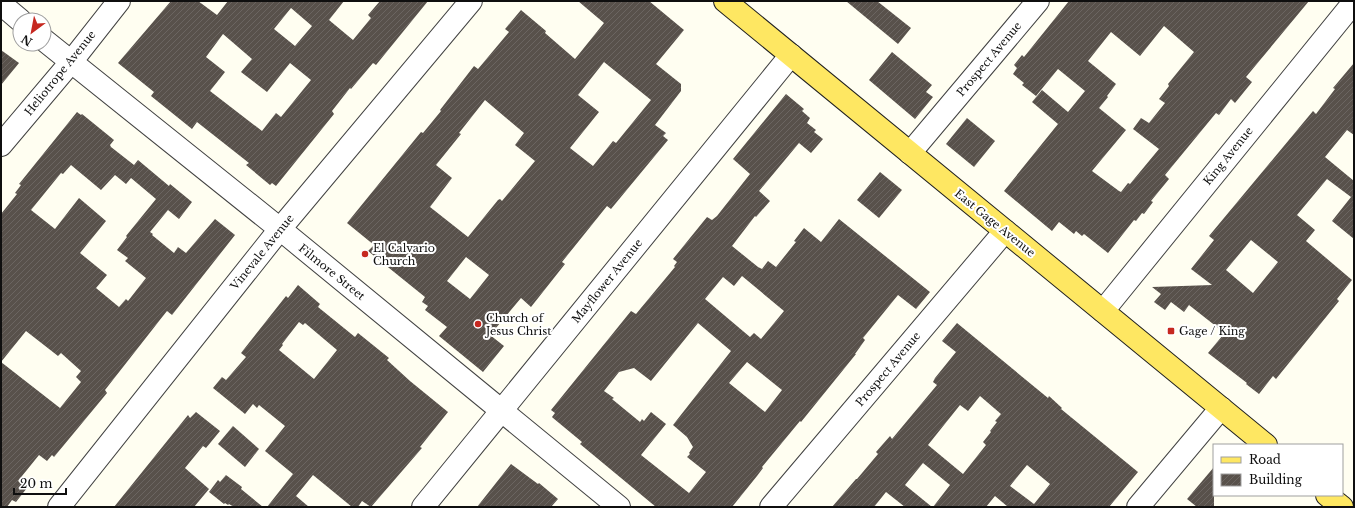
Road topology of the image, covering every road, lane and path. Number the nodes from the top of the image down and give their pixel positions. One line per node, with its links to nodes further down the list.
1 (119, 1): 10 (street, Heliotrope Avenue)
2 (471, 1): 13 (street, Vinevale Avenue)
3 (725, 1): 9 (main road, East Gage Avenue)
4 (1038, 1): 12 (street, Prospect Avenue)
5 (1354, 2): 15 (street, King Avenue)
6 (1, 4): 7 (street)
7 (12, 13)
8 (52, 47): 10 (street, Filmore Street)
9 (791, 55): 12 (main road, East Gage Avenue); 17 (street, Mayflower Avenue)
10 (71, 62): 11 (street, Heliotrope Avenue); 13 (street, Filmore Street)
11 (1, 145)
12 (910, 153): 14 (main road, East Gage Avenue)
13 (280, 230): 17 (street, Filmore Street); 20 (street, Vinevale Avenue)
14 (1005, 231): 15 (main road, East Gage Avenue); 23 (street, Prospect Avenue)
15 (1103, 311): 16 (main road, East Gage Avenue)
16 (1221, 408): 18 (main road, East Gage Avenue); 24 (street)
17 (502, 412): 21 (street, Mayflower Avenue); 22 (street, Filmore Street)
18 (1265, 444)
19 (1328, 496): 25 (main road)
20 (59, 507)
21 (423, 507)
22 (619, 507)
23 (771, 507)
24 (1138, 507)
25 (1342, 507)

